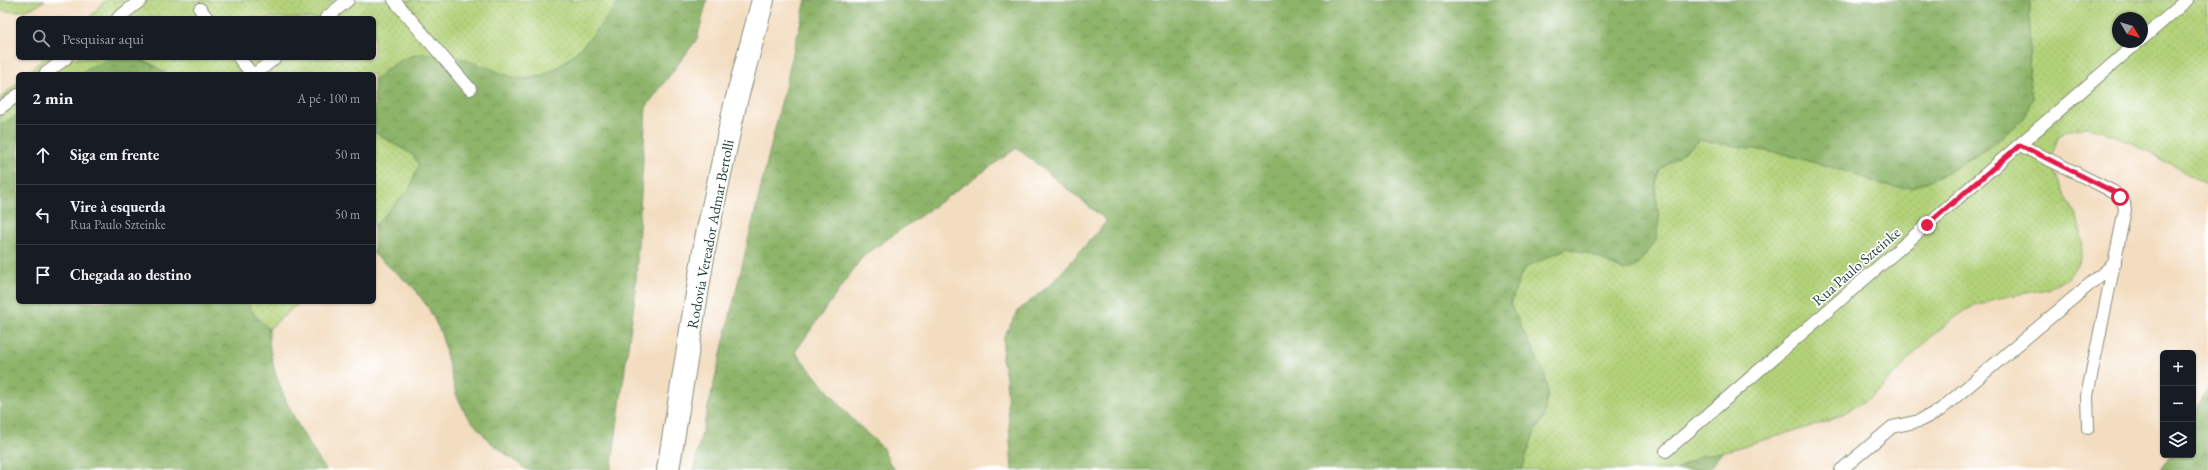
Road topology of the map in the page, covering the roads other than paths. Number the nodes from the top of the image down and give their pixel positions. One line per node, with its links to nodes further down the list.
1 (141, 0): 6 (street)
2 (348, 0): 7 (street)
3 (394, 0): 16 (street)
4 (762, 0): 23 (highway, Rodovia Vereador Admar Bertolli)
5 (2187, 0): 8 (street)
6 (121, 16)
7 (328, 16)
8 (2148, 34)
9 (2131, 48): 19 (street, Rua Paulo Szteinke)
10 (63, 60): 13 (street)
11 (241, 60): 14 (street)
12 (273, 60): 15 (street)
13 (48, 72)
14 (250, 72)
15 (263, 72)
16 (470, 90)
17 (16, 96): 18 (street)
18 (0, 108)
19 (2020, 145): 20 (street); 22 (street, Rua Paulo Szteinke)
20 (2115, 263): 21 (street); 24 (street)
21 (2088, 428)
22 (1666, 451)
23 (668, 470)
24 (1840, 470)

